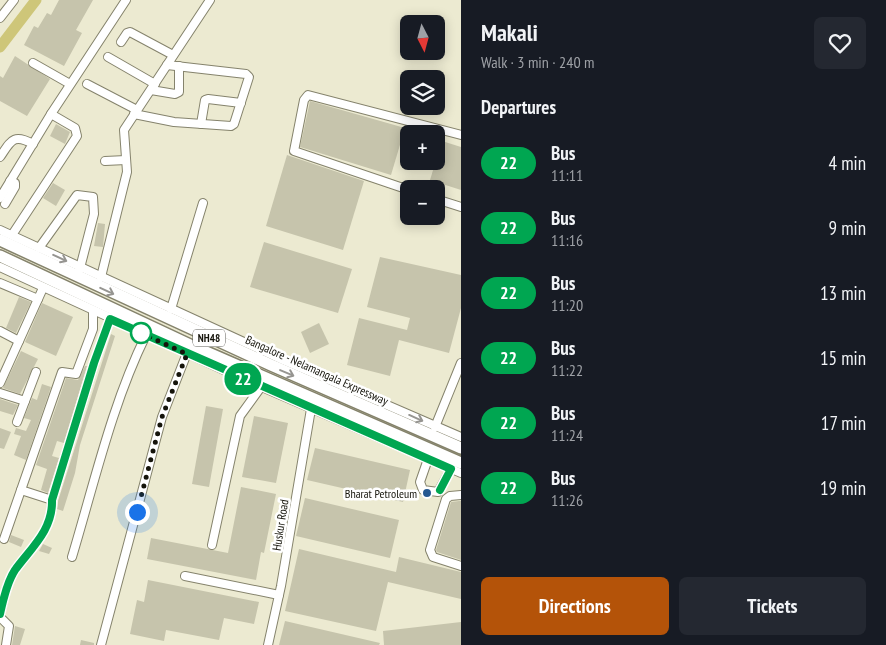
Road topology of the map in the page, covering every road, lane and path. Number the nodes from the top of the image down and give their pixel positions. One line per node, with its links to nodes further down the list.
1 (14, 0): 4 (street)
2 (126, 0): 11 (street)
3 (210, 0): 6 (street)
4 (0, 18)
5 (121, 42): 6 (street)
6 (173, 56): 9 (street)
7 (108, 57): 13 (street)
8 (33, 63): 11 (street)
9 (167, 65): 10 (street); 13 (street)
10 (179, 66): 13 (street); 14 (street)
11 (70, 84): 16 (street)
12 (88, 84): 15 (street)
13 (153, 87): 15 (street)
14 (240, 103): 17 (street); 17 (street)
15 (136, 112): 17 (street); 21 (street)
16 (51, 114): 19 (street); 29 (street)
17 (201, 124)
18 (461, 135): 23 (street)
19 (32, 144): 20 (street); 24 (street)
20 (0, 157)
21 (126, 160): 22 (street); 35 (street)
22 (105, 162)
23 (400, 187)
24 (2, 201)
25 (445, 202): 27 (street)
26 (203, 203): 39 (street)
27 (461, 207)
28 (0, 230): 29 (street)
29 (12, 236): 31 (street)
30 (0, 240): 57 (highway, Bangalore - Nelamangala Expressway / NH48, one-way to 57)
31 (39, 248): 34 (street, one-way to 34); 34 (street)
32 (0, 256): 59 (highway, NH48)
33 (0, 267): 37 (street)
34 (80, 268): 35 (street)
35 (101, 277): 39 (street)
36 (0, 283): 38 (street)
37 (43, 288): 38 (street); 40 (street)
38 (38, 299): 44 (street)
39 (171, 309): 55 (street, one-way to 55)
40 (93, 311): 41 (street); 61 (street)
41 (110, 319): 43 (street); 63 (street)
42 (0, 331): 44 (street)
43 (146, 335): 45 (street); 66 (street)
44 (19, 341): 49 (street)
45 (187, 354): 50 (street); 72 (street)
46 (461, 363): 48 (street)
47 (36, 372): 52 (street)
48 (459, 376): 55 (street)
49 (0, 383)
50 (261, 387): 53 (street); 65 (street)
51 (0, 393): 52 (street)
52 (25, 401): 54 (street)
53 (311, 408): 58 (street); 69 (street, Huskur Road)
54 (17, 422)
55 (435, 427): 56 (street)
56 (461, 438)
57 (461, 448)
58 (428, 459): 59 (street); 59 (street)
59 (456, 466): 60 (street)
60 (461, 474)
61 (21, 490): 63 (street); 64 (street)
62 (461, 495): 67 (street)
63 (52, 500): 70 (street)
64 (4, 539)
65 (212, 545)
66 (72, 557)
67 (461, 566)
68 (185, 576): 69 (street)
69 (279, 595): 73 (street, Huskur Road)
70 (0, 615): 71 (street)
71 (6, 645)
72 (102, 645)
73 (268, 645)

